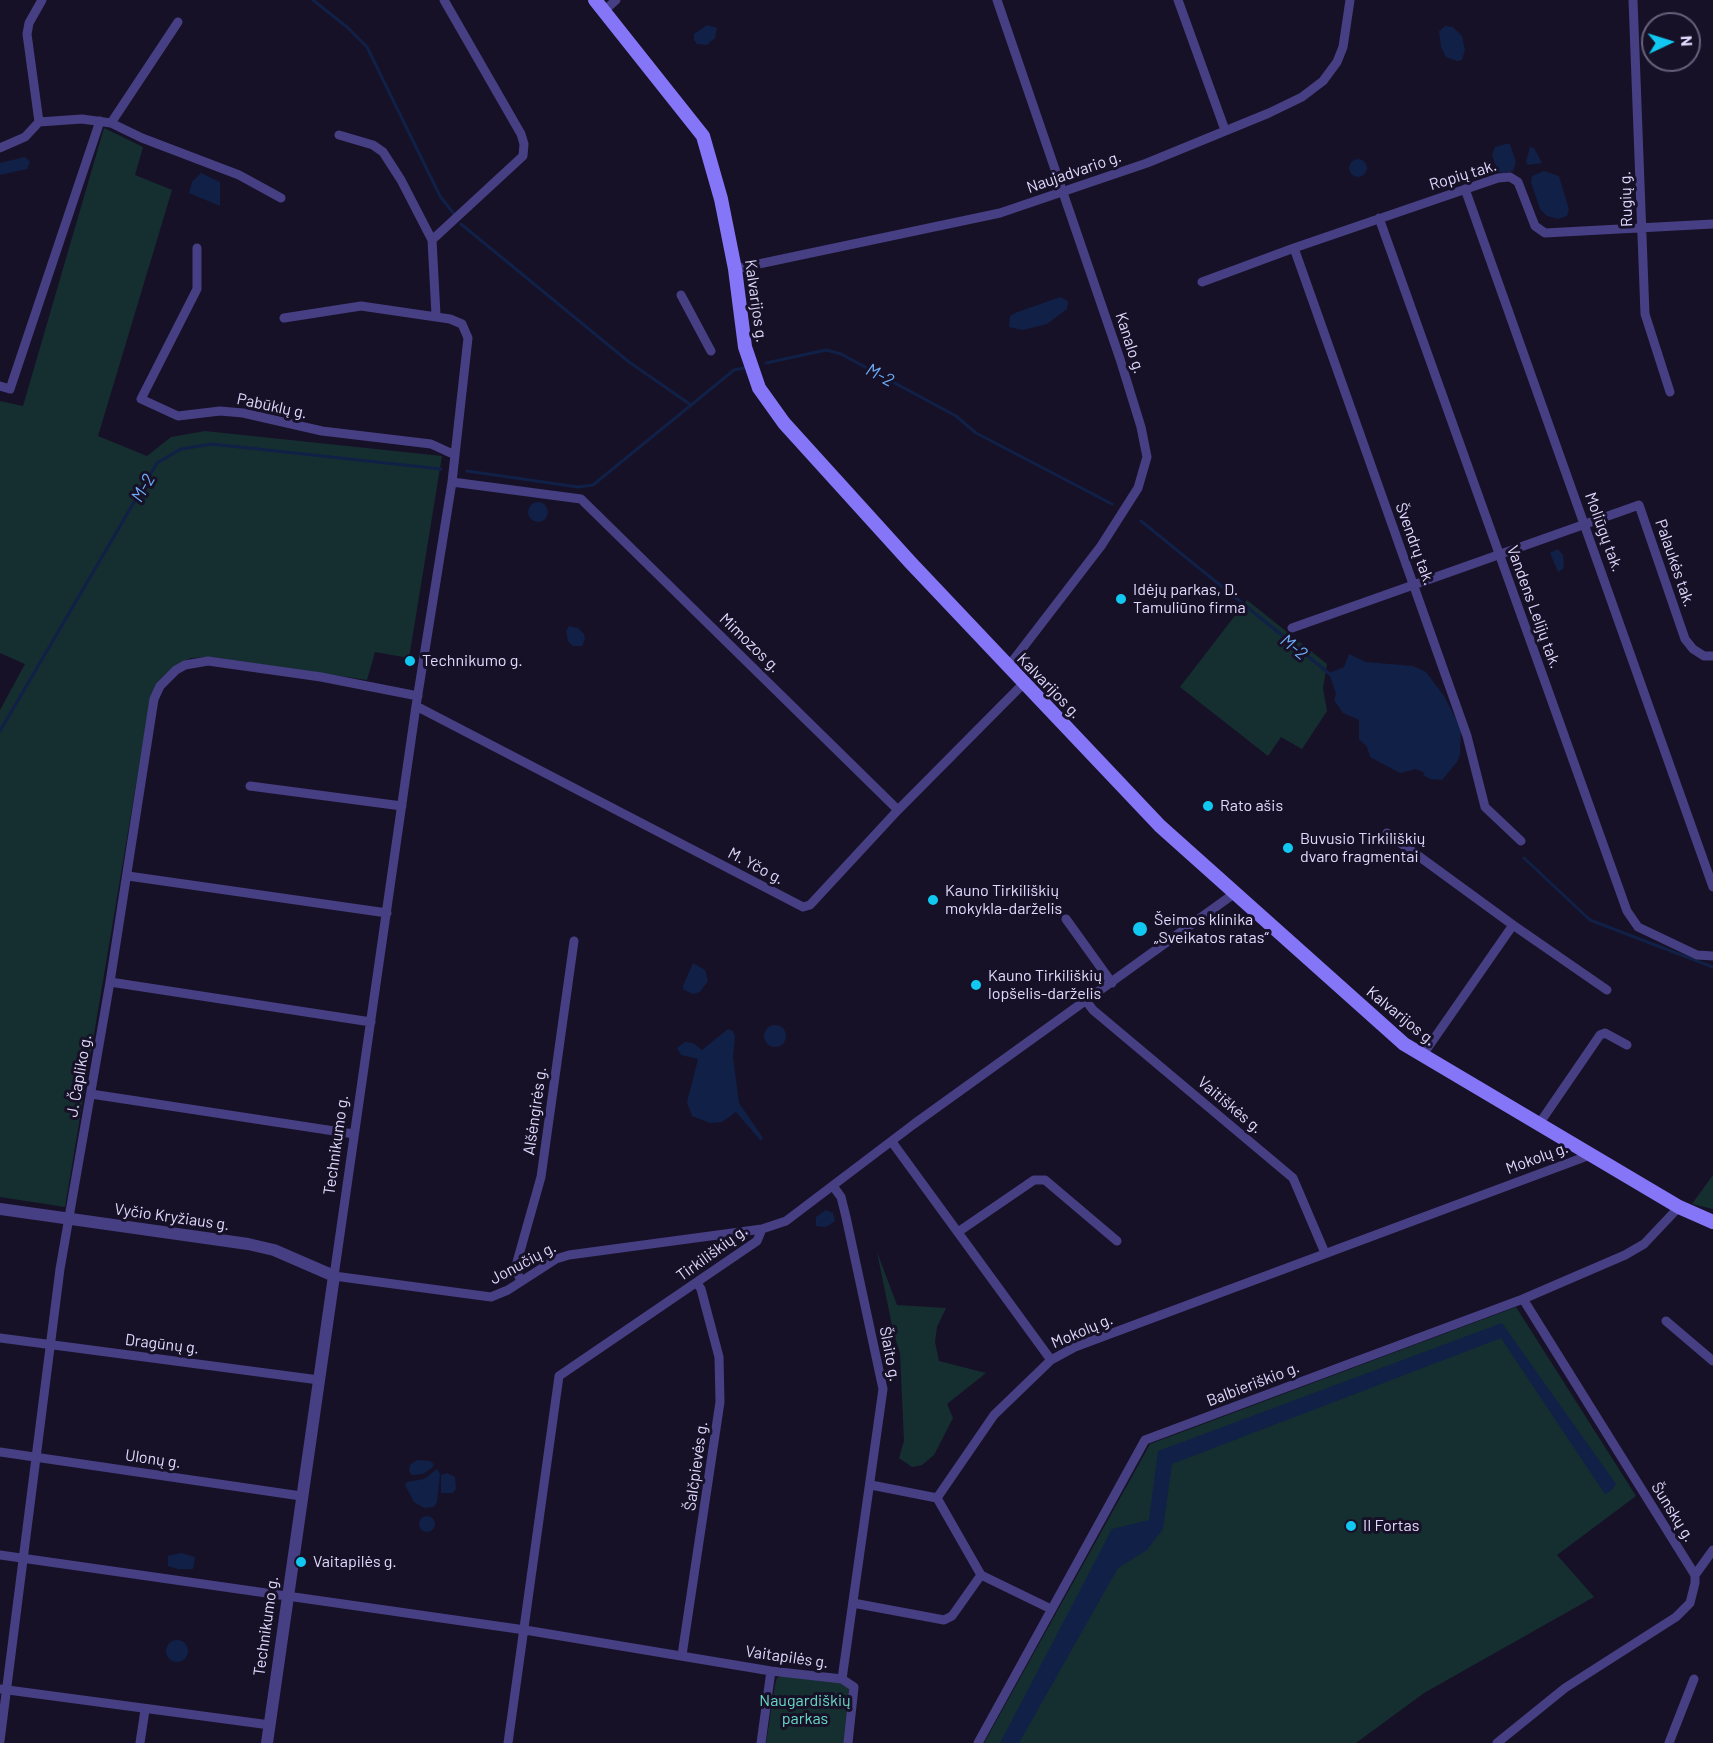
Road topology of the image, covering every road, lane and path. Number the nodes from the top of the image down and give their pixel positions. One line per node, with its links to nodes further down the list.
1 (42, 0): 11 (street)
2 (444, 0): 22 (street)
3 (616, 0): 8 (street)
4 (997, 0): 17 (street, Kanalo g.)
5 (1178, 0): 13 (street)
6 (1350, 0): 13 (street, Naujadvario g.)
7 (1633, 0): 21 (street, Rugių g.)
8 (600, 6): 25 (main road, Kalvarijos g.)
9 (178, 22): 12 (street)
10 (100, 121): 11 (street); 12 (street); 31 (street)
11 (39, 122): 15 (street)
12 (111, 123): 18 (street)
13 (1225, 130): 17 (street, Naujadvario g.)
14 (339, 135): 22 (street)
15 (0, 148)
16 (1465, 189): 19 (street, Ropių tak.); 21 (street, Ropių tak.); 35 (street, Moliūgų tak.)
17 (1064, 191): 25 (street, Naujadvario g.); 40 (street, Kanalo g.)
18 (281, 198)
19 (1379, 218): 24 (street, Ropių tak.); 36 (street, Vandens Lelijų tak.)
20 (1713, 224): 21 (street, Ropių tak.)
21 (1642, 228): 32 (street, Rugių g.)
22 (432, 240): 28 (street)
23 (197, 248): 33 (street, Pabūklų g.)
24 (1294, 248): 26 (street, Ropių tak.); 37 (street, Švendrų tak.)
25 (735, 269): 40 (main road, Kalvarijos g.)
26 (1202, 282)
27 (681, 294): 30 (street)
28 (435, 315): 29 (street); 33 (street, Technikumo g.)
29 (284, 318)
30 (711, 351)
31 (0, 386)
32 (1670, 392)
33 (455, 455): 34 (street, Technikumo g.)
34 (452, 482): 42 (street, Technikumo g.); 45 (street, Mimozos g.)
35 (1584, 523): 36 (street, Palaukės tak.); 39 (street, Palaukės tak.); 49 (street, Moliūgų tak.)
36 (1499, 554): 37 (street, Palaukės tak.); 55 (street, Vandens Lelijų tak.)
37 (1414, 584): 38 (street, Palaukės tak.); 47 (street, Švendrų tak.)
38 (1292, 628)
39 (1713, 656)
40 (1008, 667): 41 (main road, Kalvarijos g.)
41 (1023, 684): 45 (street, M. Yčo g.); 50 (main road, Kalvarijos g.)
42 (417, 701): 44 (street, Technikumo g.); 45 (street, M. Yčo g.); 48 (street, J. Čapliko g.)
43 (250, 786): 44 (street)
44 (402, 806): 51 (street, Technikumo g.)
45 (898, 810)
46 (1387, 833): 53 (street)
47 (1521, 841)
48 (128, 876): 51 (street); 56 (street, J. Čapliko g.)
49 (1713, 887)
50 (1235, 893): 57 (street, Tirkiliškių g.); 62 (main road, Kalvarijos g.)
51 (387, 913): 60 (street, Technikumo g.)
52 (1066, 919): 57 (street)
53 (1513, 925): 58 (street); 62 (street)
54 (574, 941): 78 (street, Alšėngirės g.)
55 (1713, 956)
56 (110, 982): 60 (street); 63 (street, J. Čapliko g.)
57 (1112, 983): 59 (street, Tirkiliškių g.)
58 (1607, 990)
59 (1087, 1002): 66 (street, Tirkiliškių g.); 76 (street, Vaitiškės g.)
60 (371, 1022): 65 (street, Technikumo g.)
61 (1627, 1045): 64 (street)
62 (1422, 1056): 64 (main road, Kalvarijos g.)
63 (91, 1094): 65 (street); 71 (street, J. Čapliko g.)
64 (1539, 1124): 67 (main road, Kalvarijos g.)
65 (354, 1134): 77 (street, Technikumo g.)
66 (892, 1142): 68 (street, Tirkiliškių g.); 74 (street)
67 (1590, 1155): 69 (main road, Kalvarijos g.); 76 (street, Mokolų g.)
68 (833, 1186): 73 (street, Tirkiliškių g.); 89 (street, Šlaito g.)
69 (1679, 1207): 72 (main road, Kalvarijos g.); 80 (street, Balbieriškio g.)
70 (0, 1209): 71 (street, Vyčio Kryžiaus g.)
71 (69, 1218): 77 (street, Vyčio Kryžiaus g.); 83 (street, J. Čapliko g.)
72 (1709, 1219)
73 (762, 1229): 78 (street, Jonučių g.); 79 (street, Tirkiliškių g.)
74 (958, 1232): 75 (street); 84 (street)
75 (1117, 1241)
76 (1325, 1253): 84 (street, Mokolų g.)
77 (334, 1276): 78 (street, Jonučių g.); 86 (street, Technikumo g.)
78 (521, 1281)
79 (697, 1283): 100 (street, Tirkiliškių g.); 101 (street, Šalčpievės g.)
80 (1523, 1299): 96 (street, Šunskų g.); 99 (street, Balbieriškio g.)
81 (1666, 1321): 85 (street)
82 (0, 1338): 83 (street, Dragūnų g.)
83 (50, 1345): 86 (street, Dragūnų g.); 88 (street, J. Čapliko g.)
84 (1051, 1360): 91 (street, Mokolų g.)
85 (1713, 1361)
86 (319, 1380): 90 (street, Technikumo g.)
87 (0, 1452): 88 (street, Ulonų g.)
88 (36, 1457): 90 (street, Ulonų g.); 94 (street, J. Čapliko g.)
89 (871, 1485): 91 (street); 98 (street, Šlaito g.)
90 (302, 1496): 97 (street, Technikumo g.)
91 (938, 1498): 95 (street)
92 (1713, 1550): 96 (street)
93 (0, 1555): 94 (street, Vaitapilės g.)
94 (24, 1558): 97 (street, Vaitapilės g.); 105 (street, J. Čapliko g.)
95 (981, 1575): 98 (street); 99 (street)
96 (1695, 1575): 115 (street)
97 (287, 1595): 100 (street, Vaitapilės g.); 107 (street, Technikumo g.)
98 (854, 1603): 103 (street)
99 (1052, 1608): 114 (street, Balbieriškio g.)
100 (525, 1630): 101 (street, Vaitapilės g.); 111 (street, Tirkiliškių g.)
101 (682, 1655): 102 (street, Vaitapilės g.)
102 (771, 1671): 103 (street, Vaitapilės g.); 112 (street)
103 (842, 1679): 113 (street, Vaitapilės g.)
104 (1694, 1679): 116 (street)
105 (4, 1689): 106 (street); 108 (street, J. Čapliko g.)
106 (145, 1710): 107 (street); 109 (street)
107 (270, 1725): 110 (street, Technikumo g.)
108 (0, 1741)
109 (140, 1743)
110 (267, 1743)
111 (508, 1743)
112 (761, 1743)
113 (848, 1743)
114 (978, 1743)
115 (1497, 1743)
116 (1669, 1743)

